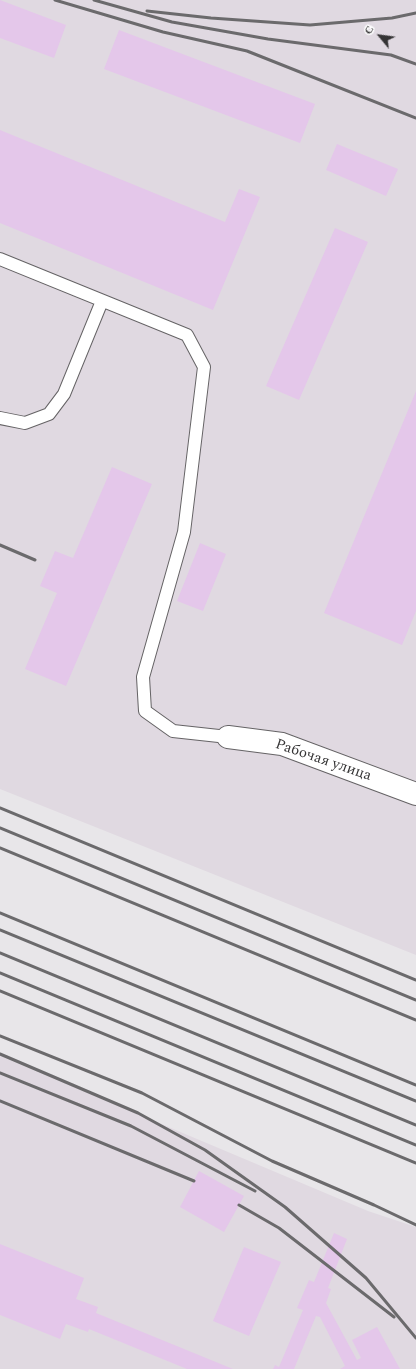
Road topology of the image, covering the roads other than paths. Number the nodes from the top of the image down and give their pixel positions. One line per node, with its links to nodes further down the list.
1 (0, 259): 2 (lane)
2 (102, 301): 3 (lane); 4 (lane)
3 (0, 418)
4 (228, 737): 5 (street, Рабочая улица)
5 (416, 794)

